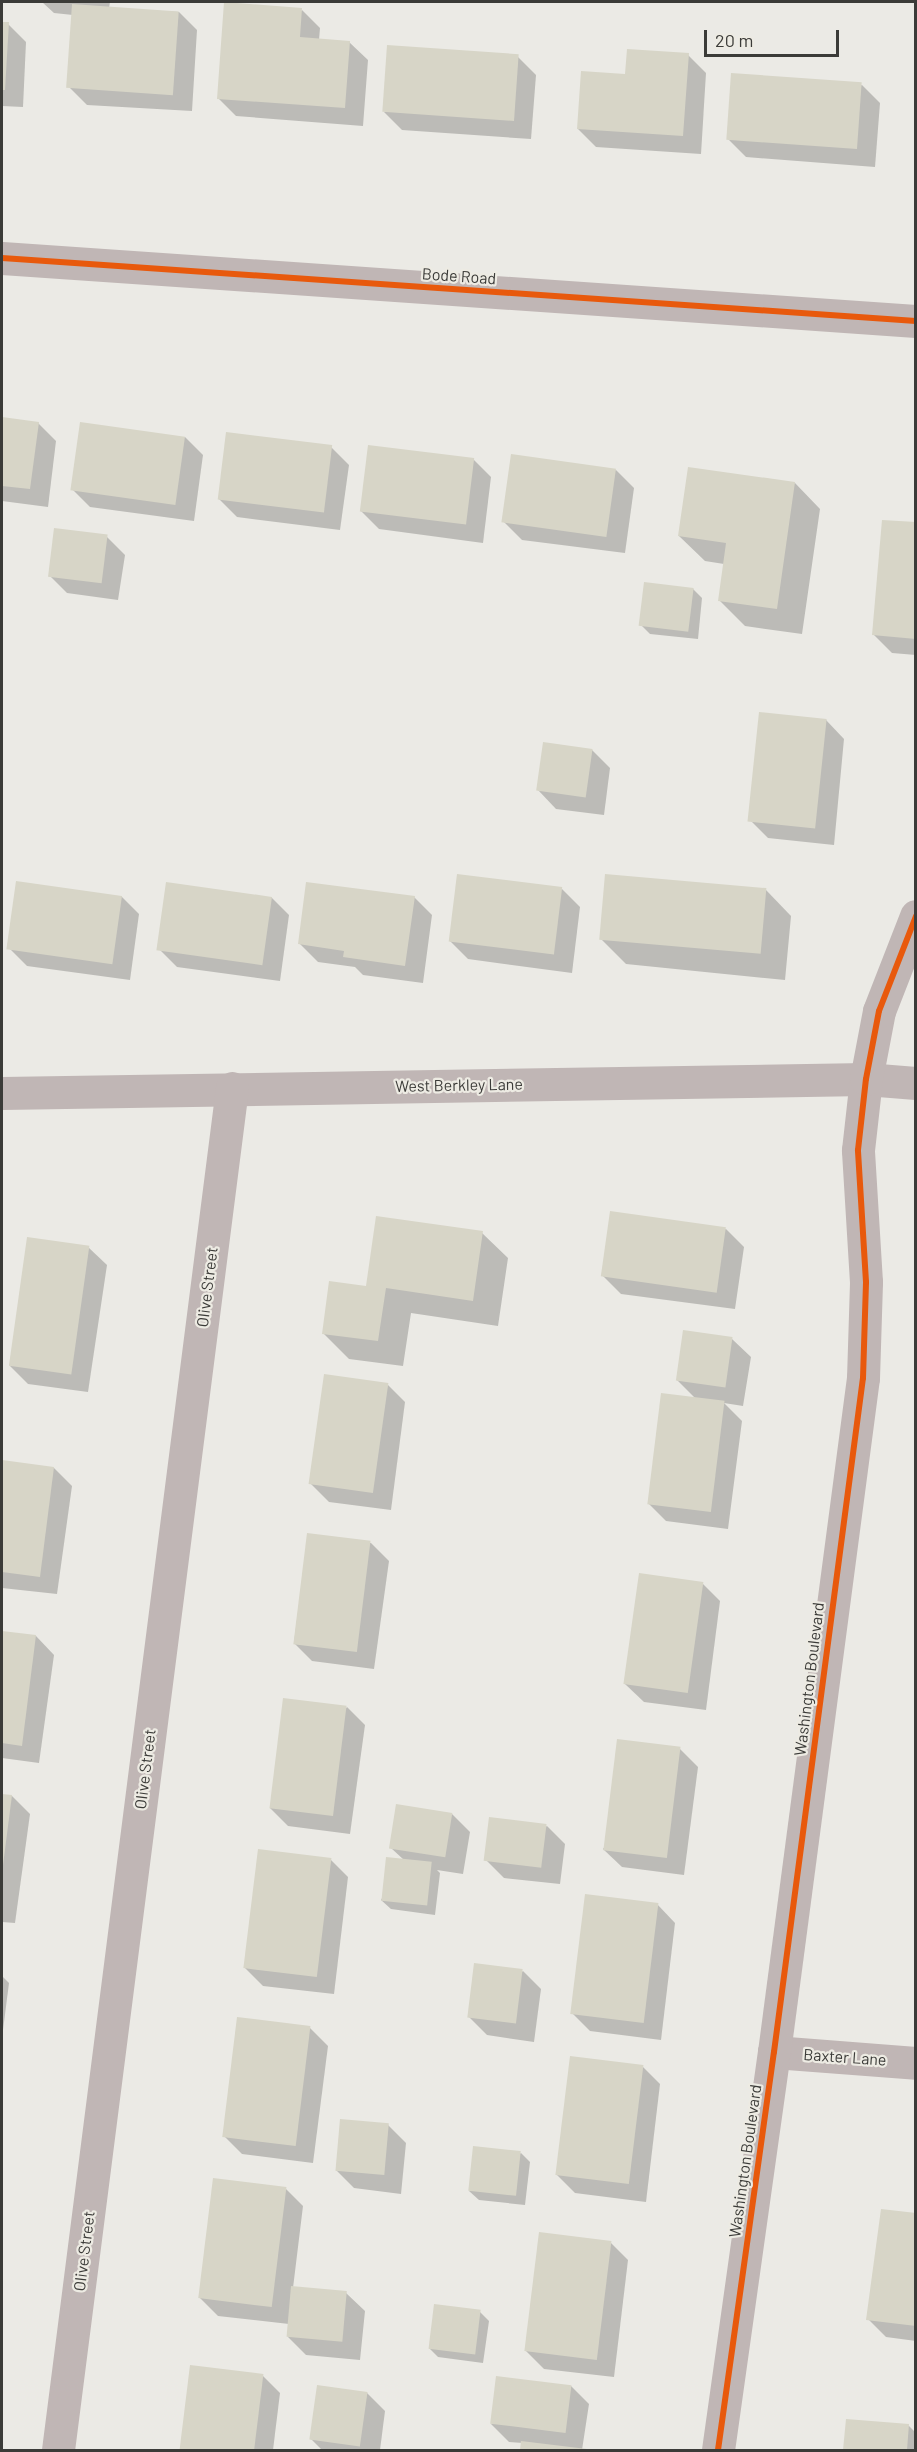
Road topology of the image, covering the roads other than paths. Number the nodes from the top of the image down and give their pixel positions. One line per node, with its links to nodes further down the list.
1 (2, 258): 2 (street, Bode Road)
2 (915, 321)
3 (915, 916): 4 (street, Washington Boulevard)
4 (866, 1079): 5 (street, West Berkley Lane); 6 (street, West Berkley Lane); 8 (street, Washington Boulevard)
5 (915, 1083)
6 (232, 1088): 7 (street, West Berkley Lane); 10 (street, Olive Street)
7 (2, 1093)
8 (774, 2052): 9 (street, Baxter Lane); 11 (street, Washington Boulevard)
9 (915, 2063)
10 (58, 2451)
11 (718, 2451)

